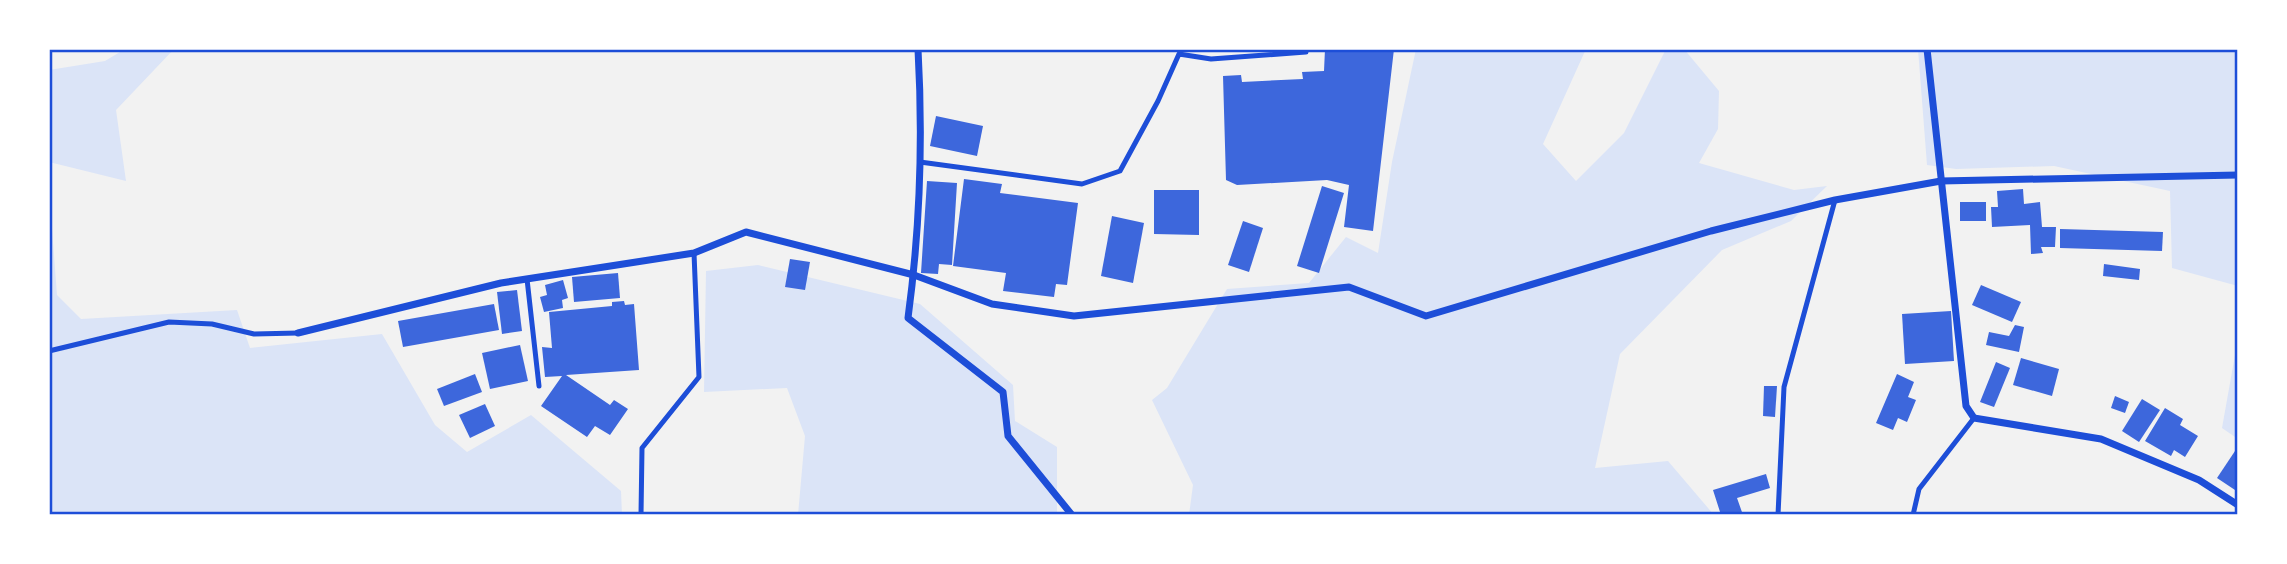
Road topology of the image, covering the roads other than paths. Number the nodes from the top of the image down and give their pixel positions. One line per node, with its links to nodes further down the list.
1 (918, 49): 4 (street)
2 (1927, 49): 6 (street)
3 (1306, 52): 4 (lane)
4 (920, 162): 9 (street)
5 (2238, 175): 6 (street)
6 (1941, 181): 7 (street); 14 (street)
7 (1835, 200): 9 (street); 18 (lane)
8 (694, 253): 9 (street); 10 (street); 16 (lane)
9 (914, 275): 17 (street)
10 (527, 279): 11 (street); 13 (lane)
11 (298, 333): 12 (lane)
12 (49, 351)
13 (539, 386)
14 (1973, 418): 15 (street); 19 (lane)
15 (2238, 505)
16 (641, 515)
17 (1072, 515)
18 (1778, 515)
19 (1913, 515)

